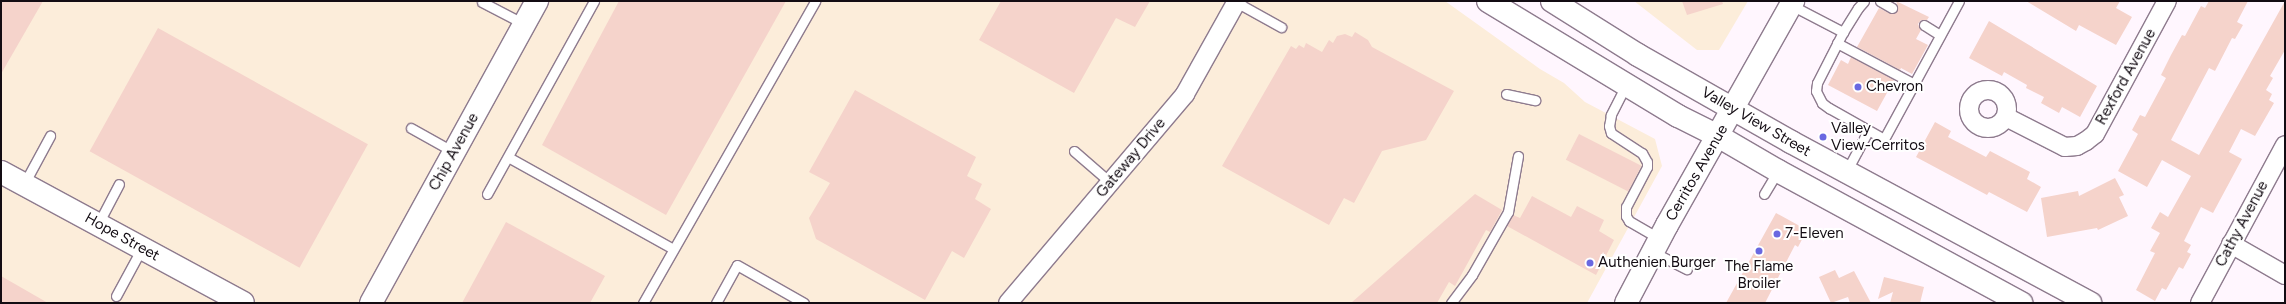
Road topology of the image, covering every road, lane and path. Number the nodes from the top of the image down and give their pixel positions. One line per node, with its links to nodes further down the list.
1 (537, 1): 14 (main road, Chip Avenue)
2 (594, 1): 33 (lane)
3 (815, 1): 47 (lane)
4 (1236, 1): 16 (lane); 38 (street, Gateway Drive)
5 (1488, 1): 21 (main road, Valley View Street)
6 (1552, 1): 24 (main road, Valley View Street)
7 (1864, 1): 17 (lane)
8 (1880, 1): 13 (lane)
9 (1959, 1): 18 (lane)
10 (2167, 1): 25 (street, Rexford Avenue)
11 (482, 2): 14 (lane)
12 (1792, 3): 17 (lane); 24 (main road, Cerritos Avenue)
13 (1892, 8)
14 (524, 24): 32 (main road, Chip Avenue)
15 (1924, 25): 18 (lane)
16 (1281, 27)
17 (1843, 32): 19 (lane)
18 (1940, 35): 20 (lane)
19 (1837, 43): 20 (lane); 27 (lane)
20 (1914, 84): 27 (lane)
21 (1626, 85): 29 (main road, Valley View Street); 45 (lane)
22 (1506, 94): 23 (lane)
23 (1535, 100)
24 (1733, 109): 29 (main road, Cerritos Avenue); 37 (main road, Valley View Street)
25 (2006, 117)
26 (411, 128): 32 (lane)
27 (1868, 130): 37 (lane)
28 (50, 136): 39 (lane)
29 (1718, 136): 35 (main road, Valley View Street); 45 (main road, Cerritos Avenue)
30 (2285, 145): 44 (street, Cathy Avenue)
31 (1074, 151): 38 (lane)
32 (454, 152): 53 (main road, Chip Avenue)
33 (508, 156): 41 (lane); 47 (lane)
34 (1518, 156): 58 (lane)
35 (1778, 171): 42 (lane); 59 (main road, Valley View Street)
36 (1, 172): 39 (main road, Hope Street)
37 (1846, 172): 60 (main road, Valley View Street)
38 (1110, 183): 57 (street, Gateway Drive)
39 (24, 184): 43 (main road, Hope Street)
40 (120, 184): 43 (lane)
41 (487, 194)
42 (1764, 194)
43 (98, 224): 46 (main road, Hope Street)
44 (2231, 244): 49 (street); 61 (street, Cathy Avenue)
45 (1656, 245): 48 (lane); 51 (main road, Cerritos Avenue)
46 (142, 248): 50 (lane); 52 (main road, Hope Street)
47 (673, 249): 54 (lane)
48 (1687, 270)
49 (2285, 275)
50 (116, 296)
51 (1630, 301)
52 (243, 303)
53 (371, 303)
54 (643, 303)
55 (716, 303): 56 (lane)
56 (804, 303)
57 (1008, 303)
58 (1451, 303)
59 (2021, 303)
60 (2090, 303)
61 (2200, 303)

